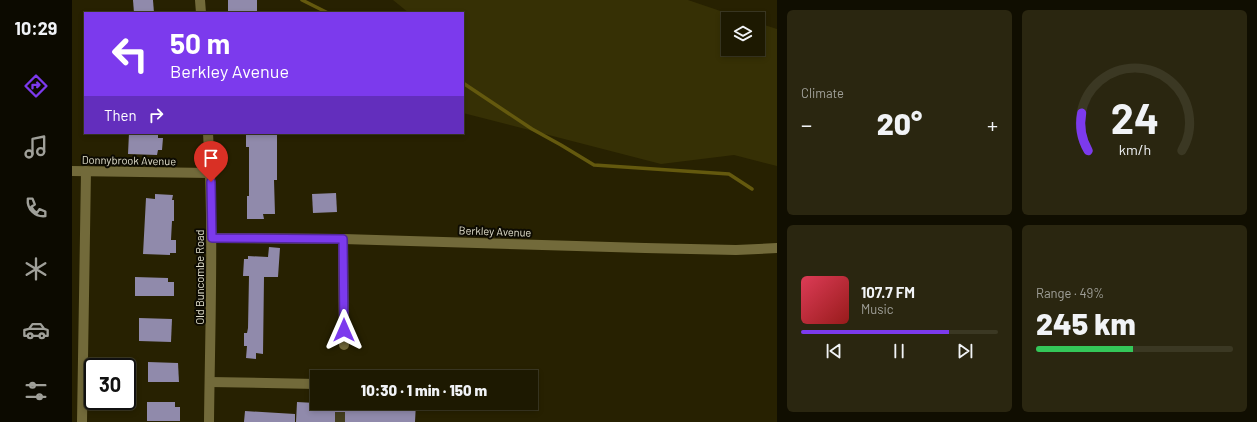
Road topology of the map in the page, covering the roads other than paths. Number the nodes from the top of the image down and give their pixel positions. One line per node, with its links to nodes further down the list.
1 (200, 0): 2 (street)
2 (201, 12)
3 (208, 134): 6 (street, Old Buncombe Road)
4 (72, 171): 5 (street, Donnybrook Avenue)
5 (86, 171): 6 (street, Donnybrook Avenue); 13 (street)
6 (210, 173): 7 (street, Old Buncombe Road)
7 (212, 238): 8 (street, Berkley Avenue); 11 (street, Old Buncombe Road)
8 (343, 239): 9 (street, Berkley Avenue); 10 (street)
9 (777, 248)
10 (344, 345)
11 (210, 382): 12 (street); 14 (street, Old Buncombe Road)
12 (310, 384)
13 (82, 422)
14 (210, 422)

